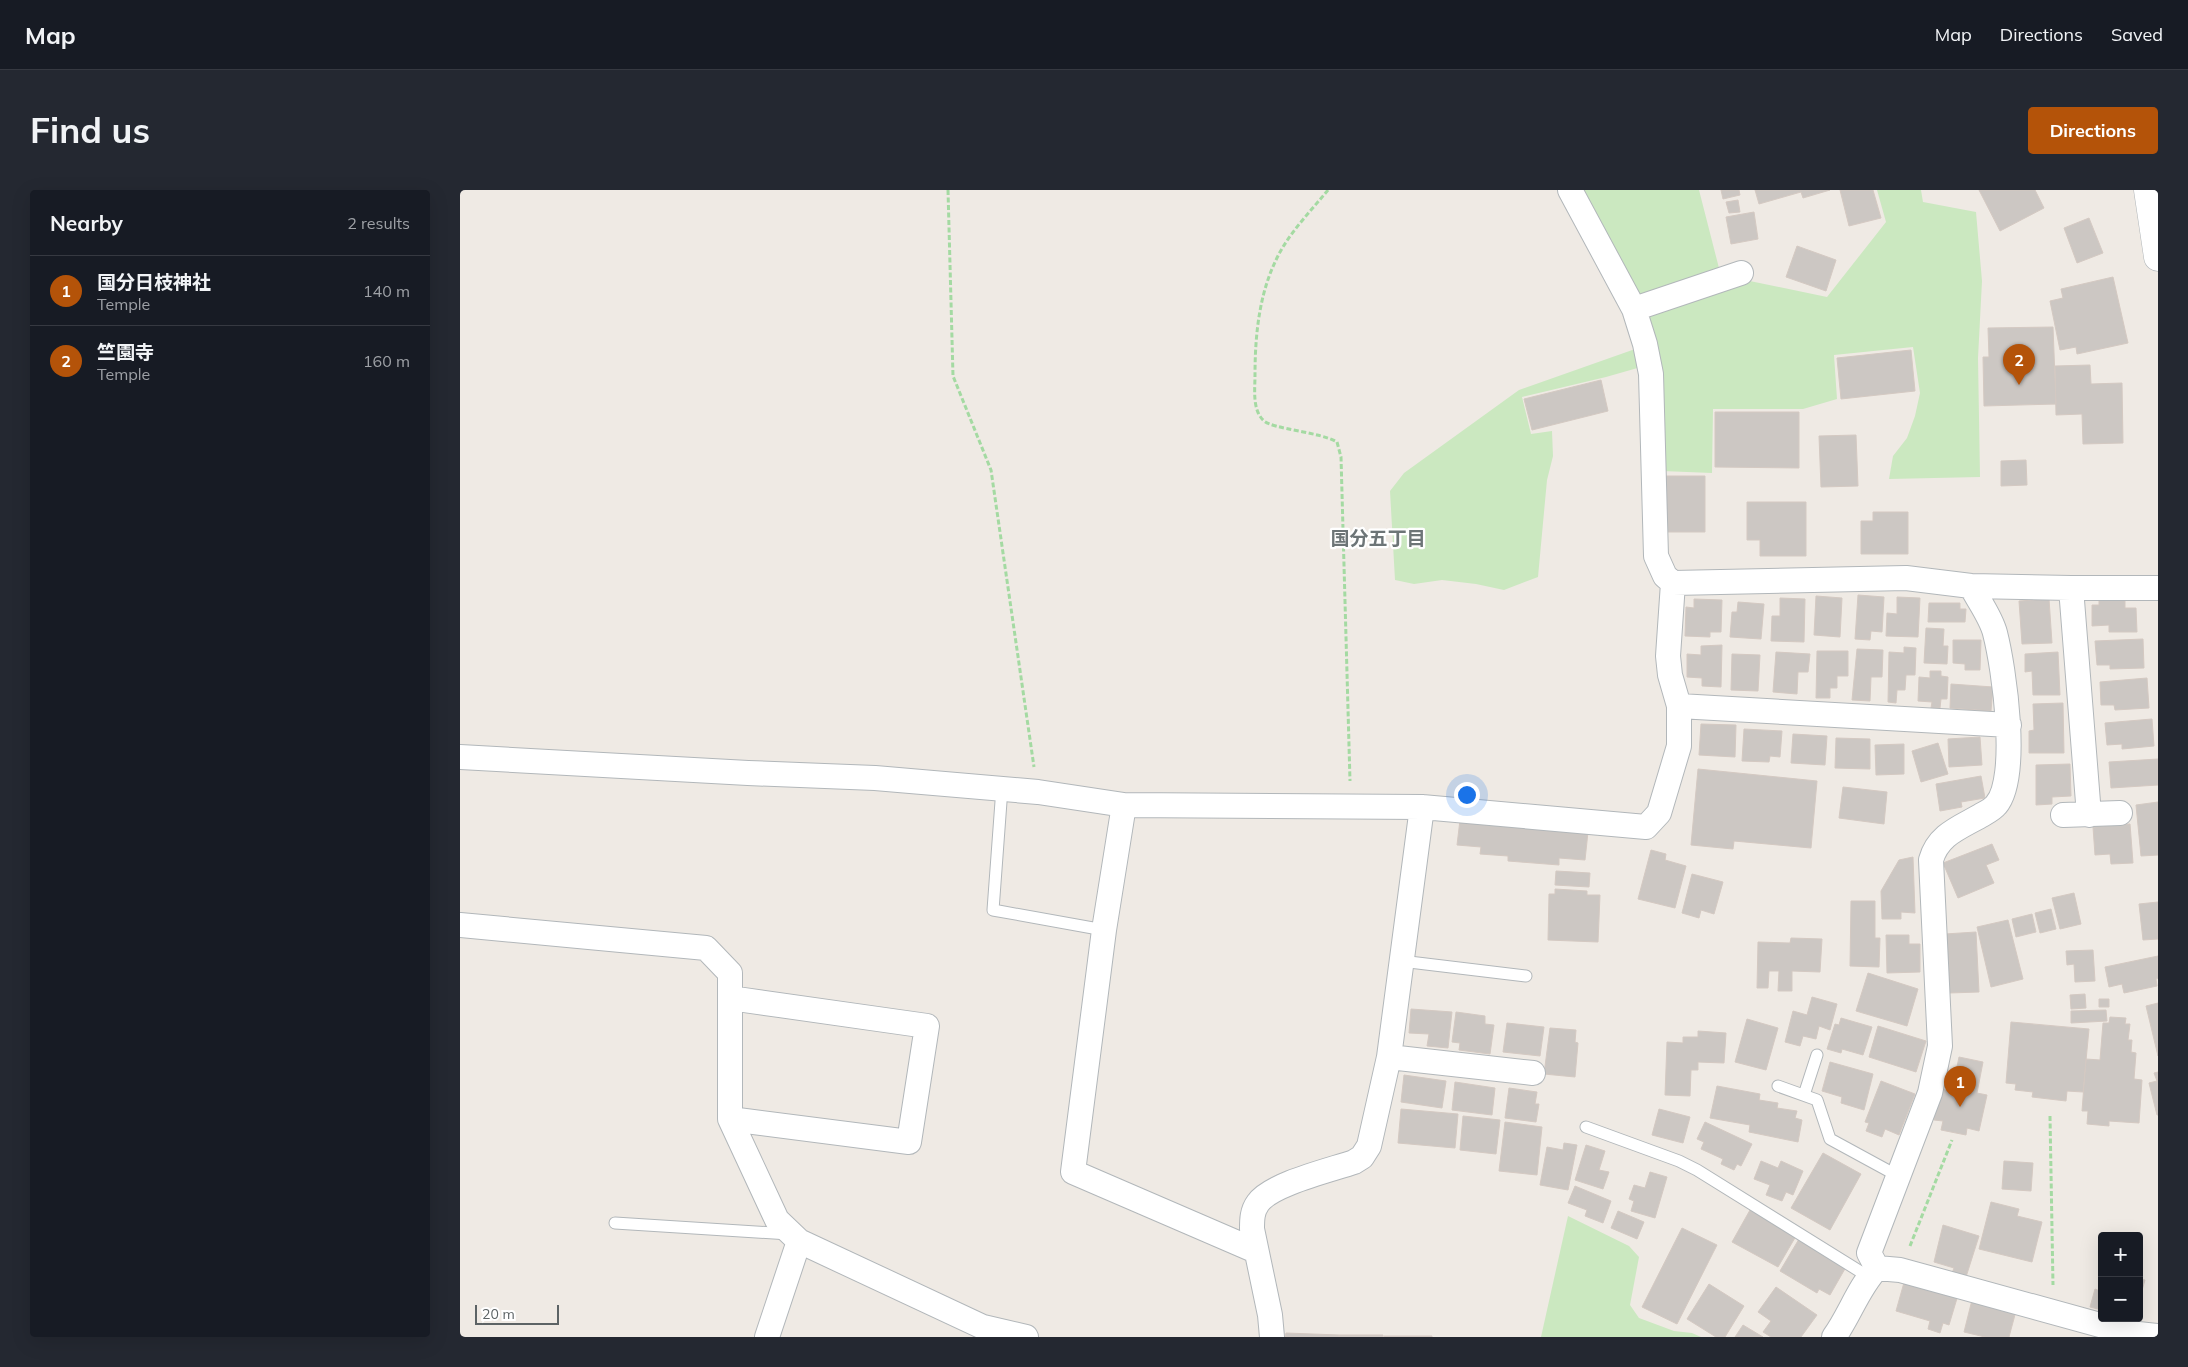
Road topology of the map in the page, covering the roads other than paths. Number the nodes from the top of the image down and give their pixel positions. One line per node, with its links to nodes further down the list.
1 (1570, 190): 5 (street)
2 (2148, 190): 3 (street)
3 (2158, 256)
4 (1741, 273): 5 (street)
5 (1634, 309): 6 (street)
6 (1673, 583): 7 (street); 10 (street)
7 (1971, 586): 8 (street); 11 (street)
8 (2071, 588): 9 (street); 18 (street)
9 (2158, 588)
10 (1679, 706): 11 (street); 15 (street)
11 (2009, 725): 31 (street)
12 (460, 757): 13 (street)
13 (1002, 788): 14 (street); 20 (lane)
14 (1124, 806): 15 (street); 20 (street)
15 (1422, 807): 21 (street)
16 (2120, 813): 18 (street)
17 (2062, 815): 18 (street)
18 (2089, 815)
19 (460, 925): 23 (street)
20 (1104, 930): 34 (street)
21 (1401, 961): 22 (lane); 25 (street)
22 (1526, 976)
23 (730, 998): 29 (street); 29 (street)
24 (1817, 1055): 28 (lane)
25 (1389, 1057): 26 (street); 34 (street)
26 (1533, 1073)
27 (1778, 1086): 28 (lane)
28 (1804, 1096): 31 (lane)
29 (730, 1119): 33 (street)
30 (1586, 1128): 35 (lane)
31 (1898, 1176): 35 (street)
32 (615, 1223): 33 (lane)
33 (796, 1238): 37 (street); 38 (street)
34 (1256, 1251): 39 (street)
35 (1882, 1271): 36 (street); 40 (street)
36 (2158, 1336)
37 (767, 1337)
38 (1026, 1337)
39 (1272, 1337)
40 (1834, 1337)

